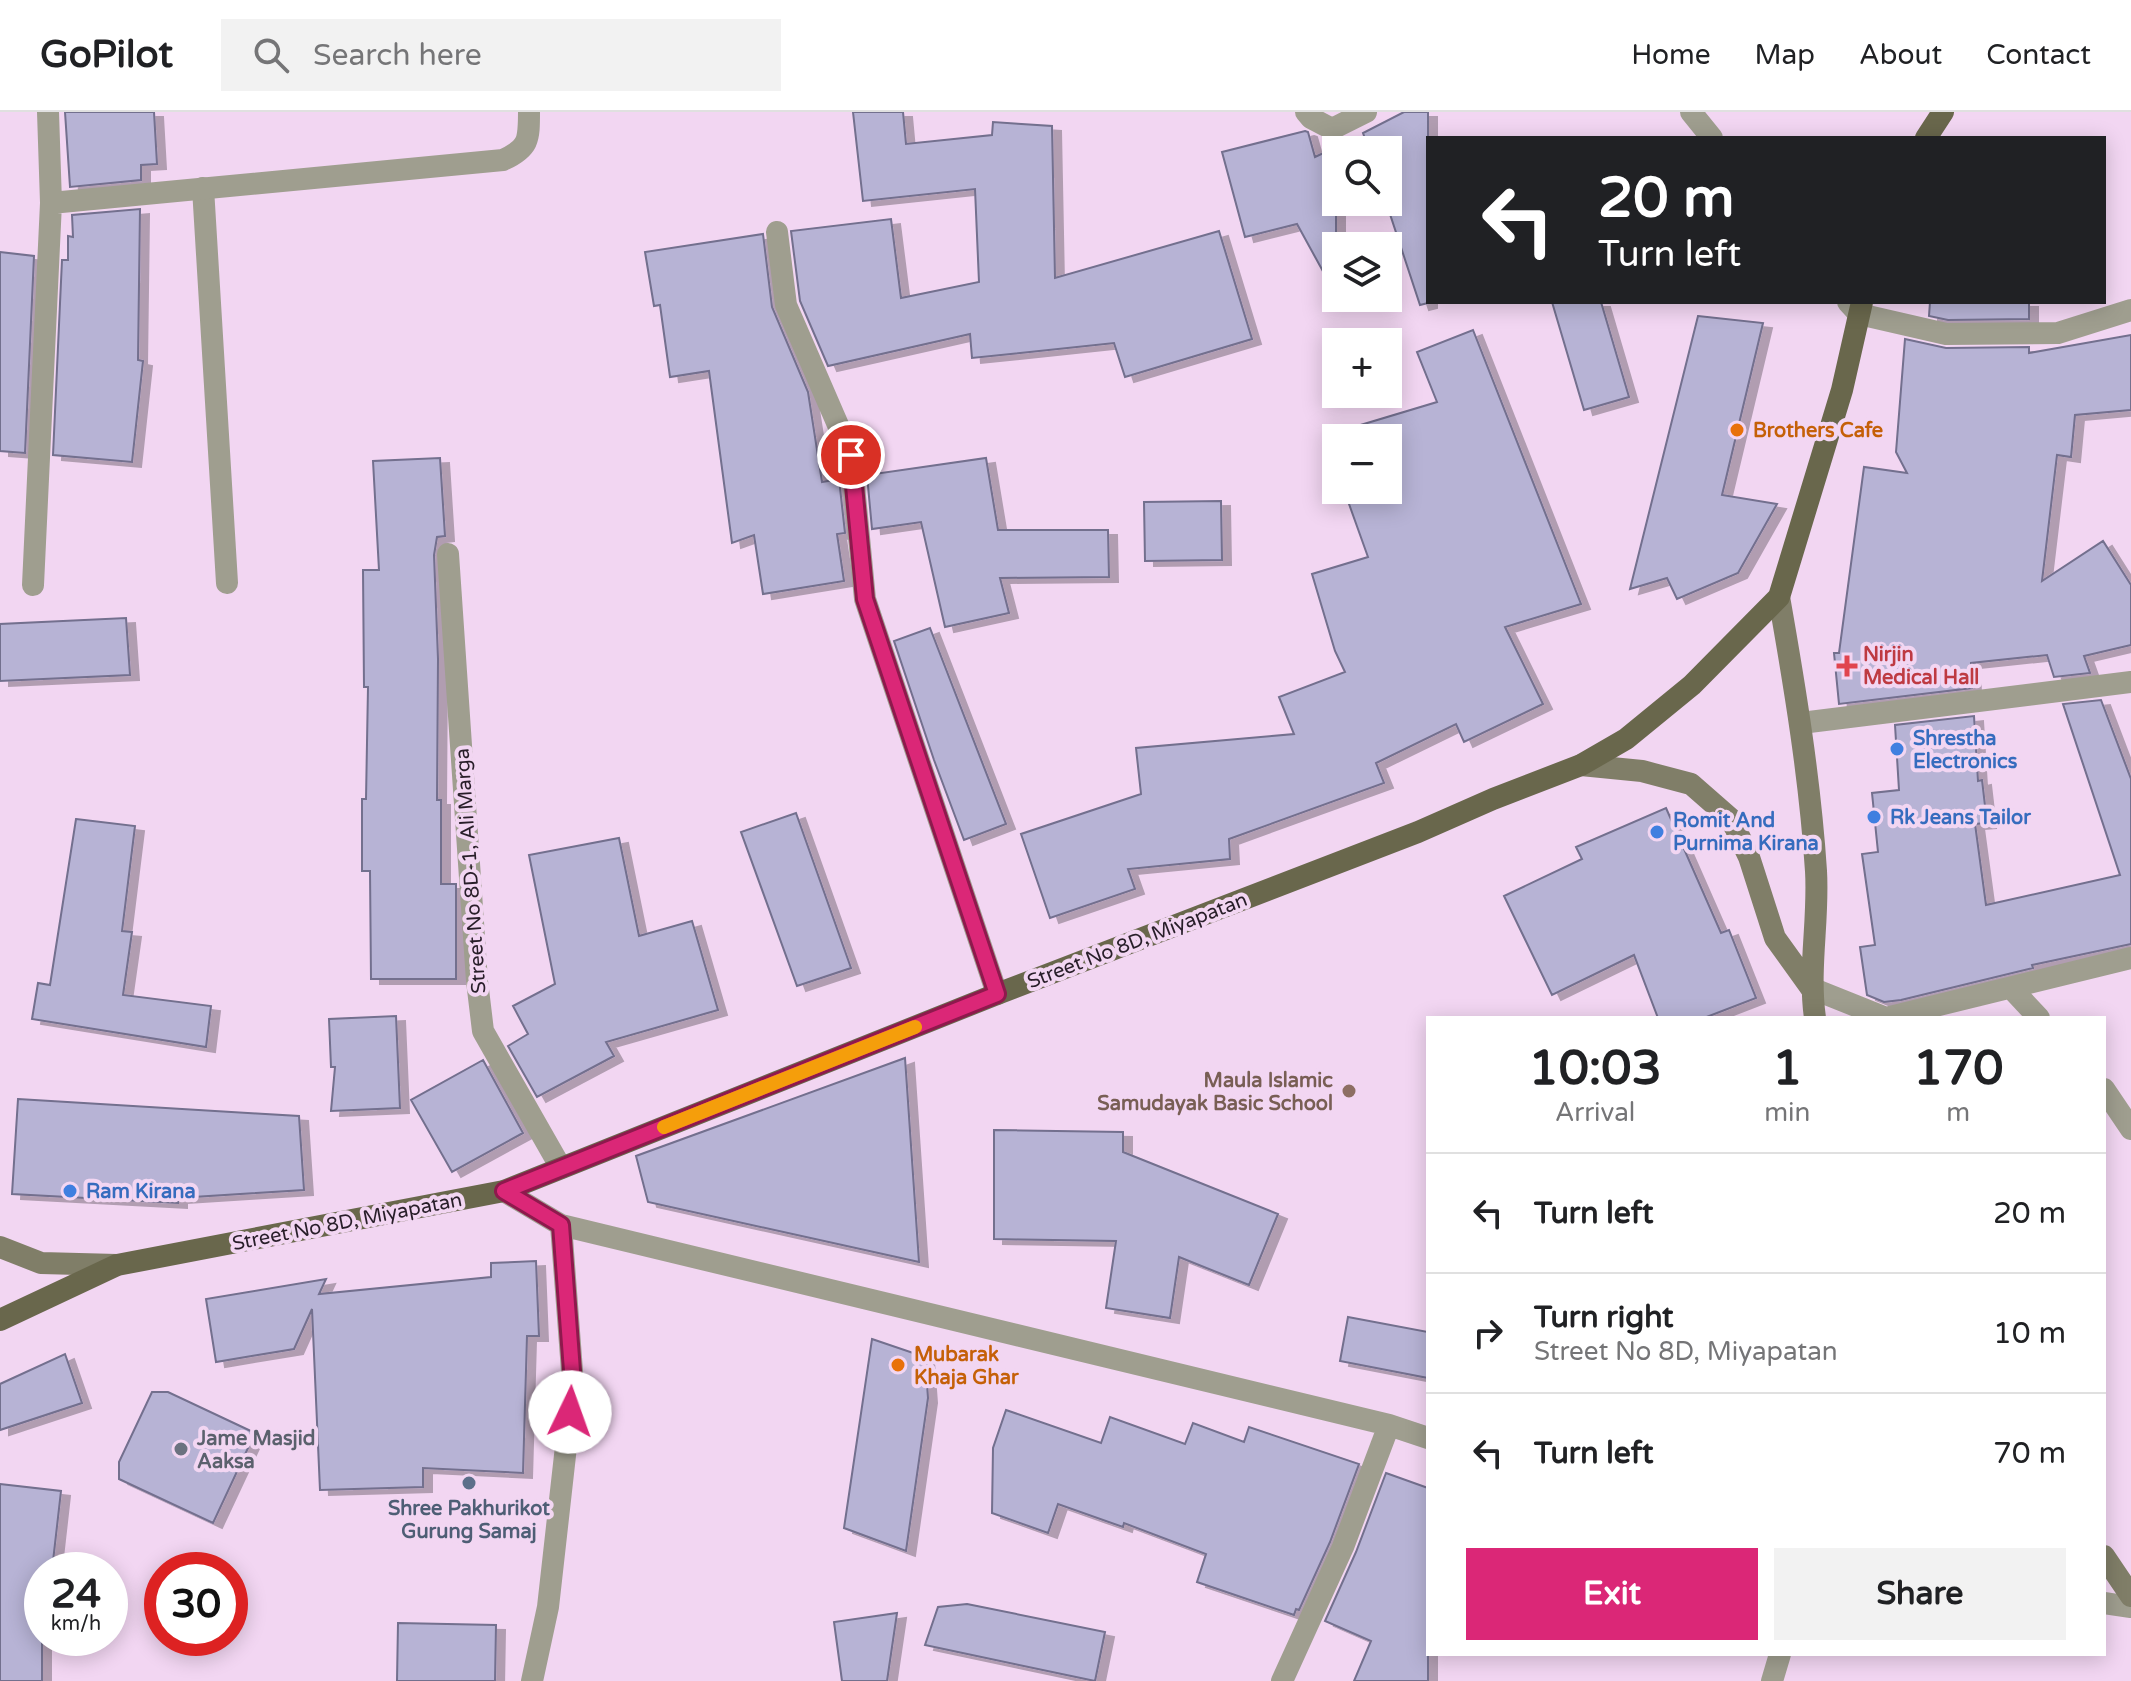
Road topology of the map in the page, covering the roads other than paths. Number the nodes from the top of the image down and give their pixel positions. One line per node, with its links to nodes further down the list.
1 (48, 112): 10 (street)
2 (529, 112): 9 (street)
3 (1306, 112): 4 (street)
4 (1366, 112)
5 (1691, 112): 7 (street)
6 (1943, 112): 8 (main road)
7 (1710, 136)
8 (1927, 136)
9 (203, 188): 10 (street); 15 (street)
10 (51, 203): 16 (street)
11 (777, 232): 24 (street)
12 (1856, 306): 13 (street); 17 (main road)
13 (2131, 310)
14 (448, 554): 31 (street, Street No 8D-1, Ali Marga)
15 (227, 583)
16 (33, 585)
17 (1779, 597): 19 (main road); 20 (main road, Street No 8D, Miyapatan)
18 (2131, 682): 19 (street)
19 (1801, 723): 22 (main road)
20 (1581, 765): 22 (main road); 24 (main road, Street No 8D, Miyapatan)
21 (2131, 958): 23 (street)
22 (1811, 988): 25 (main road); 26 (street)
23 (2011, 988): 27 (street); 28 (street)
24 (997, 994): 31 (main road, Street No 8D, Miyapatan)
25 (1815, 1016)
26 (1881, 1016)
27 (1894, 1016)
28 (2037, 1016)
29 (2106, 1092): 30 (street)
30 (2131, 1129)
31 (561, 1168): 32 (main road, Street No 8D, Miyapatan)
32 (504, 1191): 33 (street); 35 (main road, Street No 8D, Miyapatan)
33 (561, 1225): 37 (street); 44 (street)
34 (0, 1247): 35 (main road, Street No 8D, Miyapatan)
35 (117, 1265): 36 (main road, Street No 8D, Miyapatan)
36 (0, 1320)
37 (1389, 1425): 38 (street); 45 (street)
38 (1426, 1437)
39 (2106, 1559): 40 (main road)
40 (2131, 1596)
41 (2106, 1603): 42 (street)
42 (2131, 1607)
43 (1779, 1656): 46 (street)
44 (532, 1681)
45 (1282, 1681)
46 (1772, 1681)

